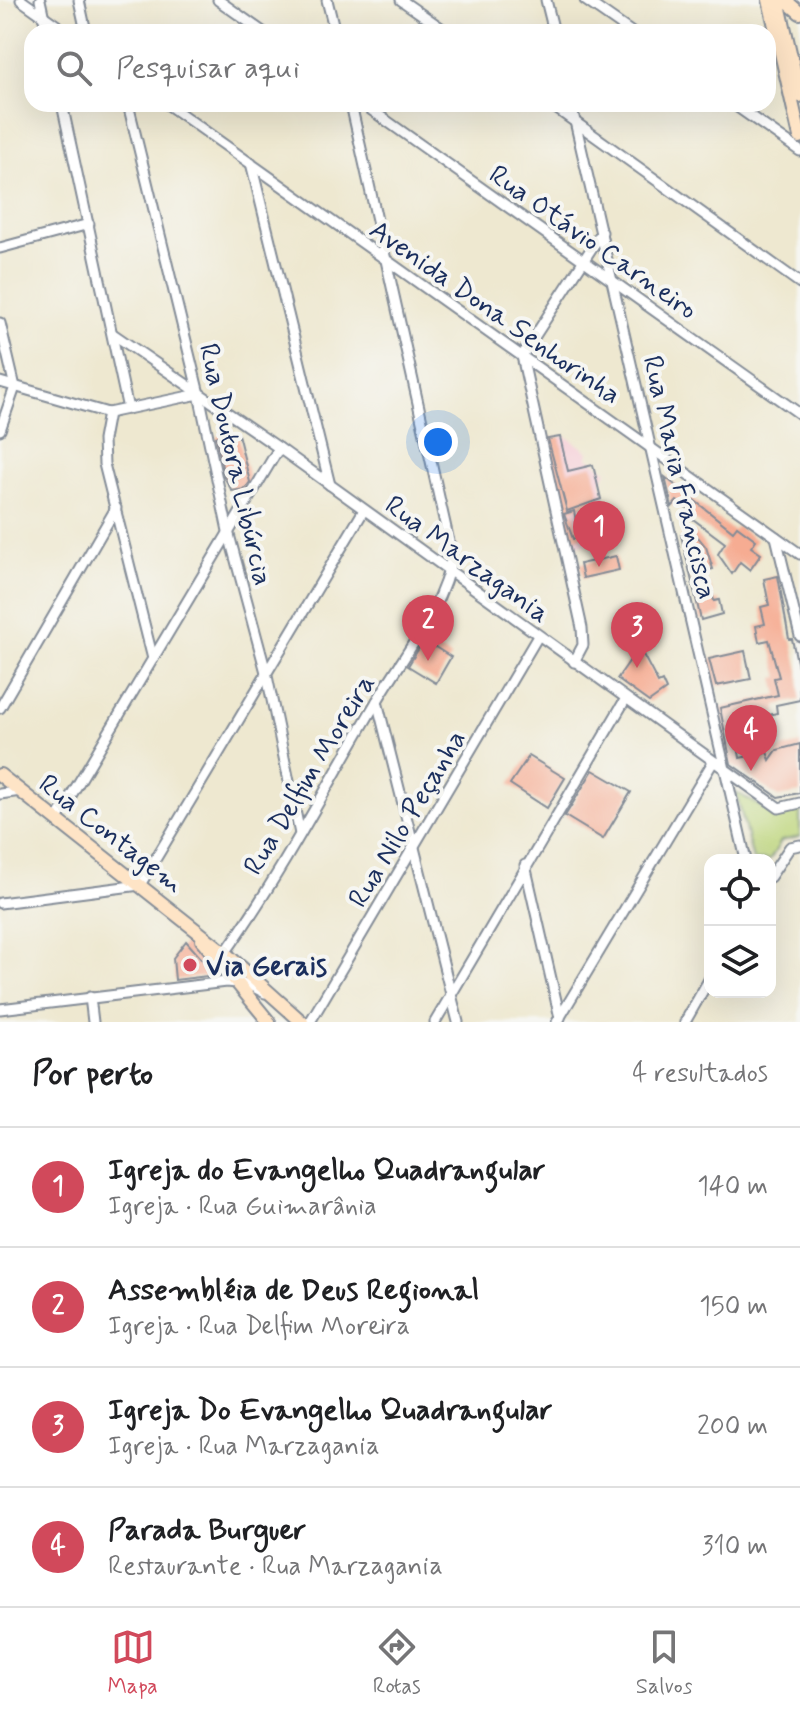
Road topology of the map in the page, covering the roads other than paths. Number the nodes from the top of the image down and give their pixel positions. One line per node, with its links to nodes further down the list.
1 (21, 0): 13 (street)
2 (40, 0): 13 (street)
3 (79, 0): 16 (street)
4 (218, 0): 17 (street)
5 (327, 0): 18 (street)
6 (401, 0): 19 (street)
7 (546, 0): 20 (street)
8 (585, 0): 21 (street)
9 (769, 0): 22 (street)
10 (778, 0): 24 (street)
11 (785, 0): 12 (street)
12 (800, 13)
13 (43, 16): 14 (street); 15 (street)
14 (45, 24)
15 (54, 24)
16 (84, 24)
17 (252, 24)
18 (333, 24)
19 (436, 24)
20 (552, 24)
21 (620, 24)
22 (774, 24)
23 (776, 31): 34 (street)
24 (800, 96)
25 (64, 112): 37 (street)
26 (130, 112): 49 (street, Rua Doutora Libúrcia)
27 (178, 112): 36 (street, Avenida Dona Senhorinha)
28 (353, 112): 41 (street)
29 (374, 112): 40 (street, Rua Otávio Carneiro)
30 (561, 112): 33 (street)
31 (573, 112): 33 (street, Rua Maria Francisca)
32 (744, 112): 35 (street)
33 (575, 122): 38 (street, Rua Maria Francisca); 43 (street)
34 (800, 137)
35 (800, 151)
36 (251, 163): 41 (street, Avenida Dona Senhorinha); 56 (street)
37 (89, 224): 39 (street); 45 (street)
38 (602, 232): 40 (street); 42 (street, Rua Maria Francisca)
39 (0, 248)
40 (584, 260): 42 (street, Rua Otávio Carneiro); 46 (street)
41 (389, 262): 46 (street, Avenida Dona Senhorinha); 62 (street)
42 (614, 280): 52 (street, Rua Otávio Carneiro); 55 (street, Rua Maria Francisca)
43 (800, 283)
44 (0, 323): 48 (street)
45 (113, 334): 49 (street, Rua Marzagania); 50 (street)
46 (522, 356): 55 (street, Avenida Dona Senhorinha); 66 (street)
47 (0, 382): 48 (street)
48 (15, 387): 51 (street); 53 (street)
49 (199, 394): 50 (street); 54 (street, Rua Marzagania); 59 (street, Rua Doutora Libúrcia)
50 (128, 409): 51 (street)
51 (108, 413): 57 (street)
52 (800, 414)
53 (0, 430)
54 (279, 448): 56 (street, Rua Marzagania); 59 (street)
55 (652, 448): 60 (street, Avenida Dona Senhorinha); 72 (street, Rua Maria Francisca)
56 (330, 485): 58 (street, Rua Marzagania)
57 (116, 508): 65 (street); 70 (street)
58 (364, 510): 62 (street, Rua Marzagania); 67 (street)
59 (228, 531): 65 (street); 67 (street, Rua Doutora Libúrcia)
60 (776, 537): 61 (street, Avenida Dona Senhorinha); 64 (street)
61 (800, 554)
62 (449, 574): 63 (street, Rua Marzagania); 69 (street, Rua Delfim Moreira)
63 (538, 636): 66 (street, Rua Marzagania); 80 (street, Rua Nilo Peçanha)
64 (800, 636)
65 (153, 660): 77 (street)
66 (574, 662): 68 (street, Rua Marzagania)
67 (267, 676): 78 (street, Rua Doutora Libúrcia); 84 (street)
68 (625, 700): 71 (street, Rua Marzagania); 82 (street)
69 (377, 701): 78 (street, Rua Delfim Moreira); 80 (street)
70 (0, 708)
71 (713, 762): 72 (street, Rua Marzagania); 94 (street)
72 (724, 770): 76 (street, Rua Marzagania); 81 (street, Rua Maria Francisca)
73 (0, 775): 74 (street, Rua Contagem)
74 (21, 791): 75 (street); 77 (street, Rua Contagem)
75 (0, 794)
76 (800, 803)
77 (57, 819): 84 (street, Rua Contagem)
78 (300, 834): 87 (street, Rua Delfim Moreira)
79 (800, 845): 83 (street)
80 (414, 848): 90 (street); 98 (street, Rua Nilo Peçanha)
81 (745, 854)
82 (525, 865): 90 (street); 94 (street)
83 (776, 868)
84 (140, 885): 85 (street); 86 (street, Rua Contagem)
85 (0, 903)
86 (193, 928): 87 (street, Rua Contagem); 88 (street, Rua Contagem)
87 (225, 953): 91 (street, Rua Contagem)
88 (236, 983): 91 (street); 92 (street); 96 (street, Rua Contagem)
89 (704, 989): 101 (street)
90 (450, 993): 99 (street); 100 (street)
91 (272, 996): 97 (street, Rua Contagem)
92 (90, 997): 93 (street); 95 (street)
93 (0, 1009)
94 (559, 1021)
95 (93, 1022)
96 (269, 1022)
97 (302, 1022)
98 (310, 1022)
99 (435, 1022)
100 (458, 1022)
101 (685, 1022)

